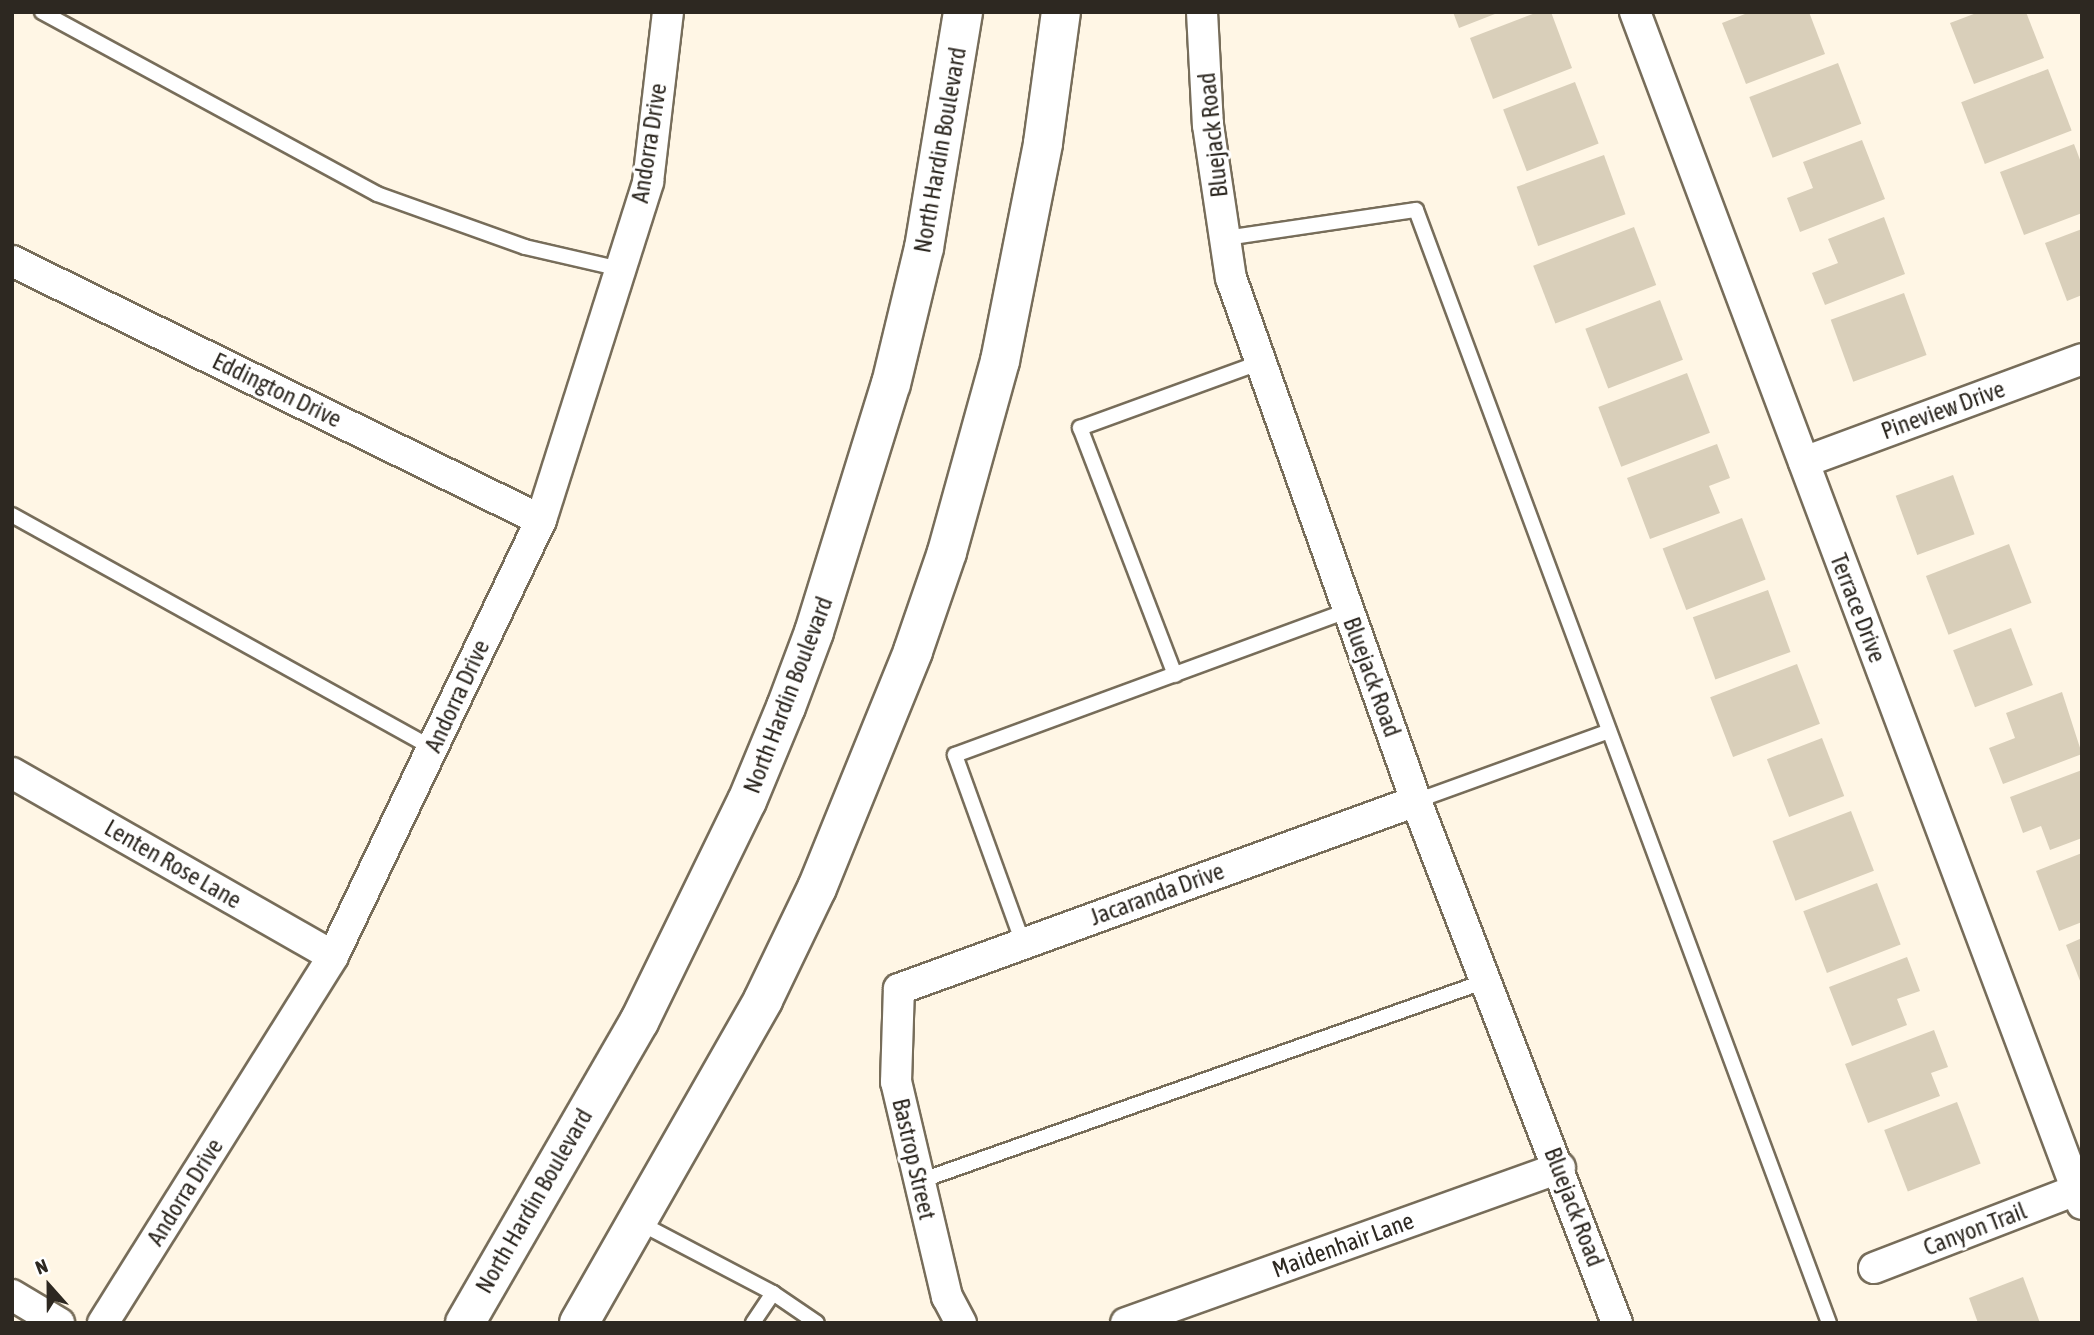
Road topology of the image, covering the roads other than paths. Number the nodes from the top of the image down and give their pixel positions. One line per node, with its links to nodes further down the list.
1 (42, 12): 9 (lane)
2 (668, 12): 9 (street, Andorra Drive)
3 (963, 12): 34 (main road, North Hardin Boulevard)
4 (1061, 12): 28 (main road)
5 (1202, 12): 7 (street, Bluejack Road)
6 (1635, 12): 12 (street, Terrace Drive)
7 (1226, 238): 11 (street, Bluejack Road); 17 (lane)
8 (12, 261): 14 (street, Eddington Drive)
9 (620, 269): 14 (street, Andorra Drive)
10 (2082, 359): 12 (street, Pineview Drive)
11 (1261, 362): 15 (street, Bluejack Road); 16 (lane)
12 (1804, 462): 27 (street, Terrace Drive)
13 (12, 514): 18 (lane)
14 (541, 520): 18 (street, Andorra Drive)
15 (1349, 610): 16 (lane); 20 (street, Bluejack Road)
16 (1175, 675): 21 (lane)
17 (1609, 731): 20 (lane); 41 (lane)
18 (433, 748): 22 (street, Andorra Drive)
19 (12, 773): 22 (street, Lenten Rose Lane)
20 (1416, 801): 21 (street, Jacaranda Drive); 23 (street, Bluejack Road)
21 (1023, 943): 24 (street, Jacaranda Drive)
22 (333, 956): 33 (street, Andorra Drive)
23 (1486, 981): 25 (street, Bluejack Road); 26 (lane)
24 (899, 989): 26 (street, Bastrop Street)
25 (1560, 1168): 39 (street, Maidenhair Lane); 40 (street, Bluejack Road)
26 (917, 1182): 38 (street, Bastrop Street)
27 (2079, 1197): 29 (street, Canyon Trail)
28 (638, 1222): 30 (lane); 35 (main road)
29 (1874, 1268)
30 (773, 1293): 36 (lane); 37 (lane)
31 (12, 1295): 32 (street)
32 (59, 1323)
33 (103, 1323)
34 (464, 1323)
35 (579, 1323)
36 (753, 1323)
37 (817, 1323)
38 (961, 1323)
39 (1126, 1323)
40 (1617, 1323)
41 (1829, 1323)

